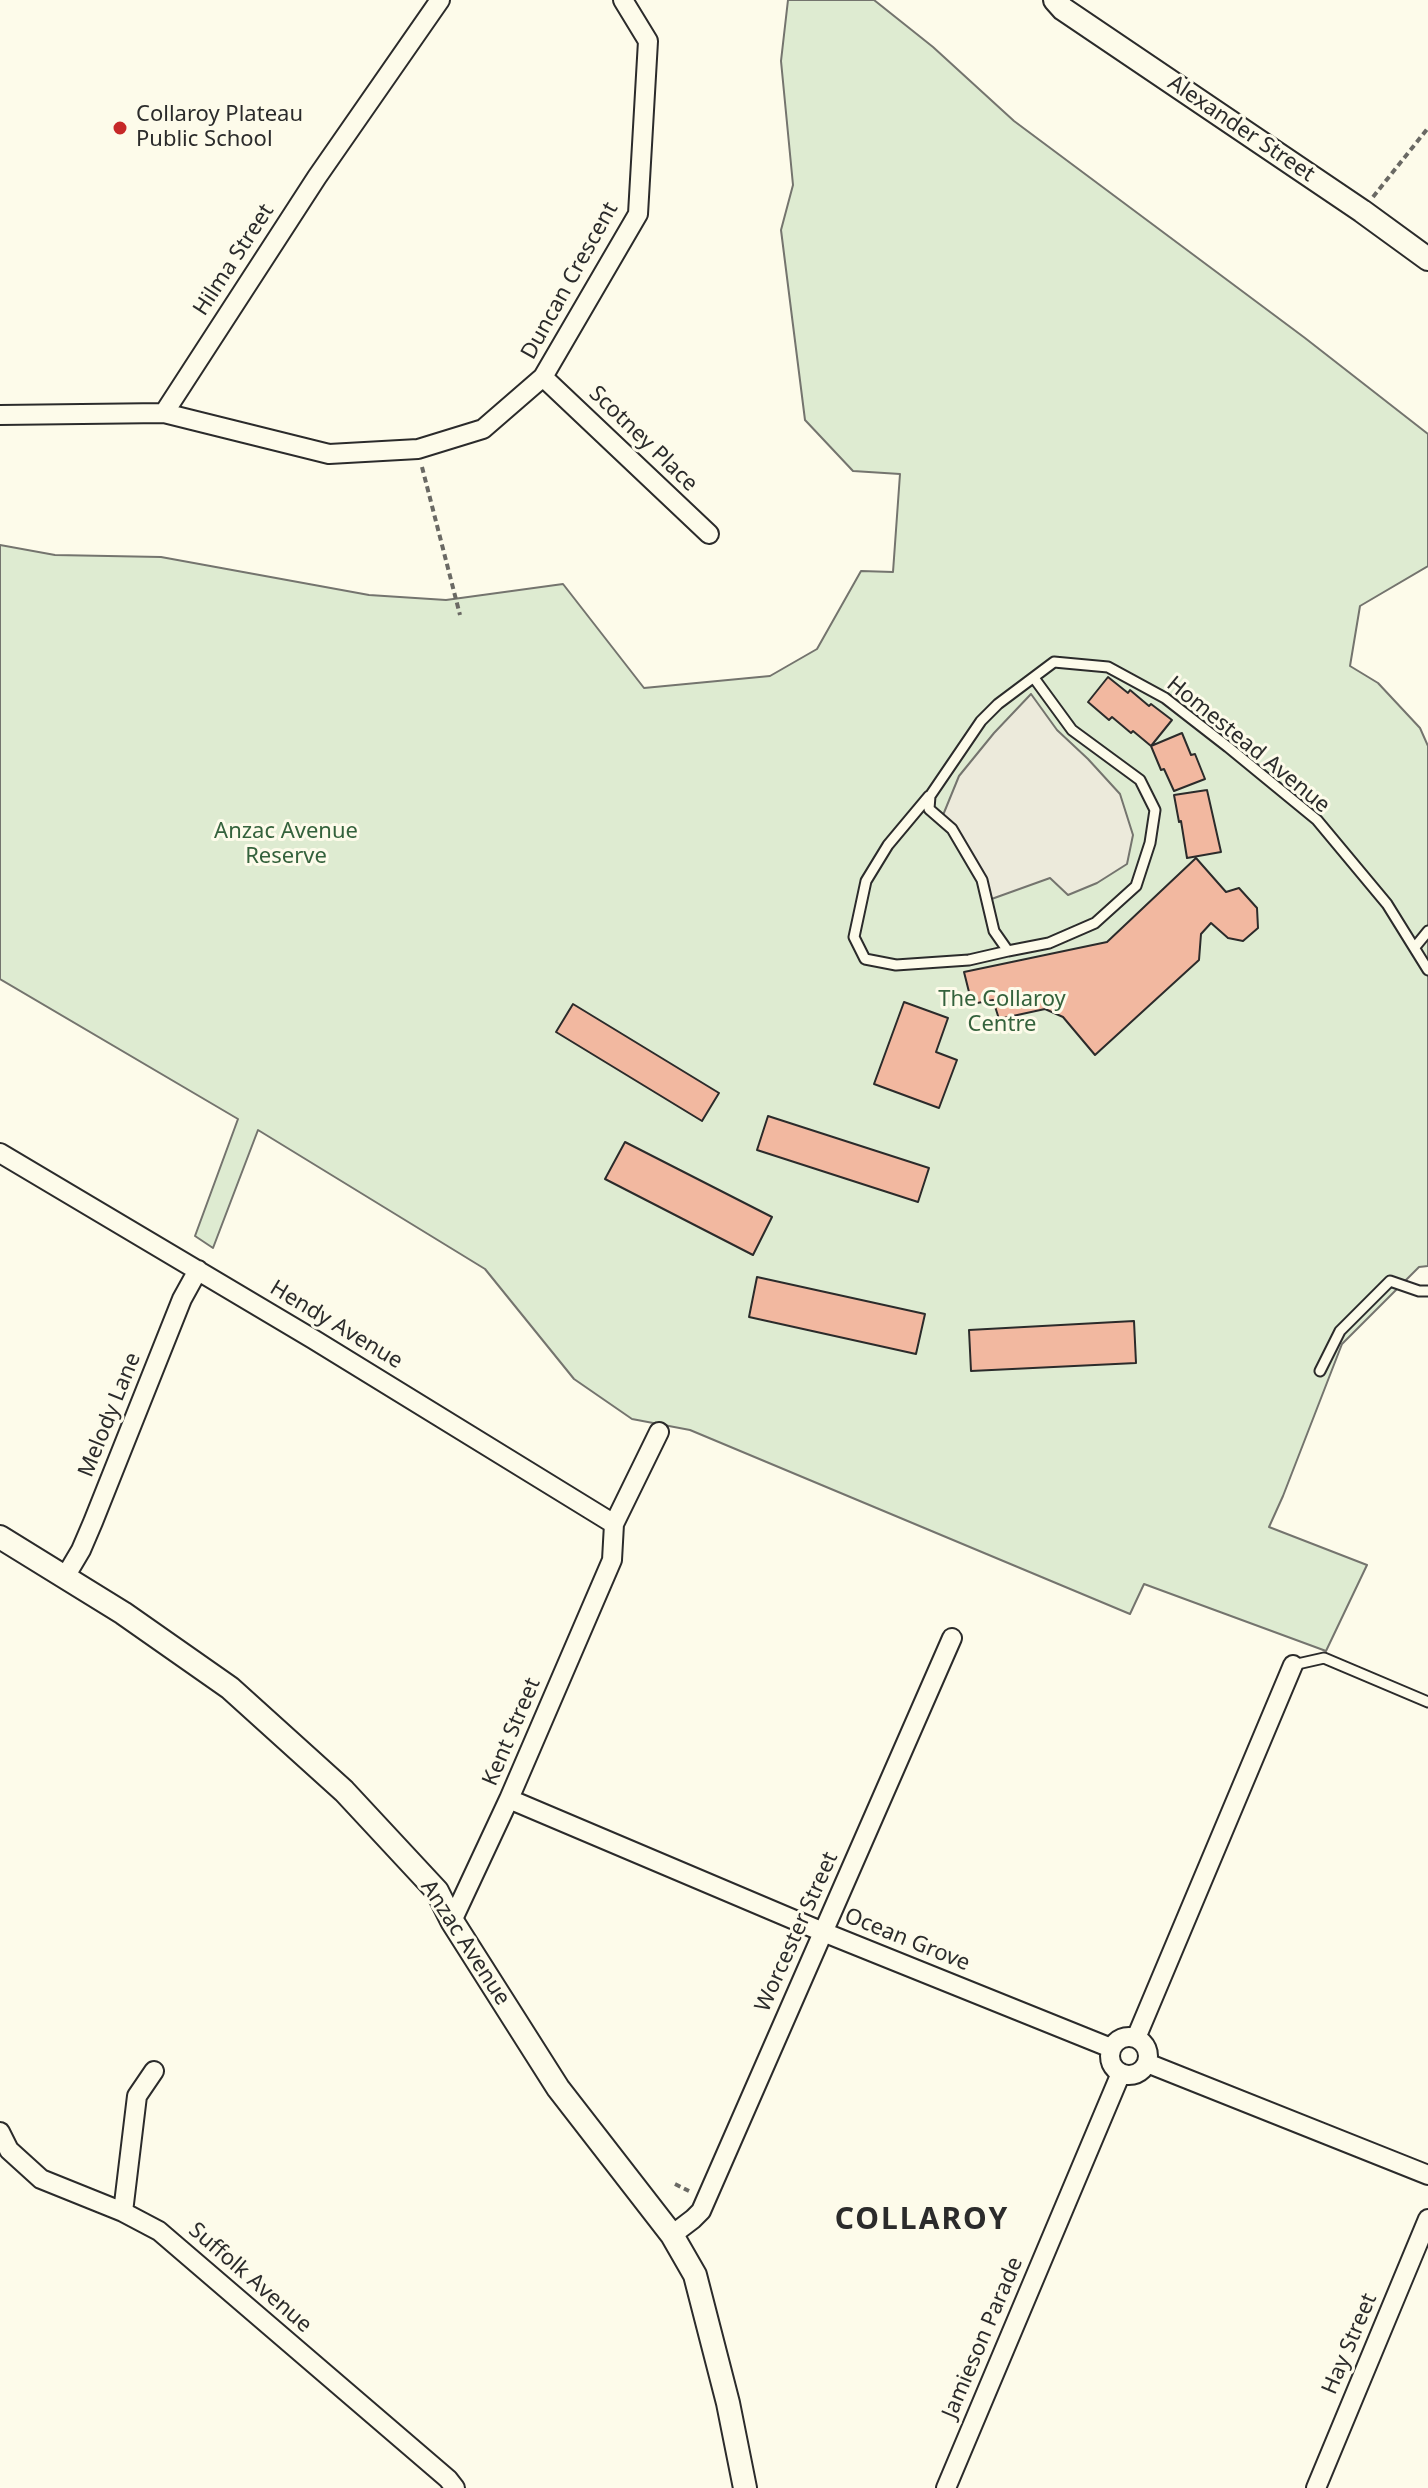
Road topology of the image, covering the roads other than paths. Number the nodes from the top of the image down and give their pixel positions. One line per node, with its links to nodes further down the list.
1 (440, 0): 6 (street, Hilma Street)
2 (623, 0): 5 (street, Duncan Crescent)
3 (1055, 0): 4 (street, Alexander Street)
4 (1428, 259)
5 (543, 377): 6 (street, Duncan Crescent); 8 (street, Scotney Place)
6 (164, 413): 7 (street)
7 (0, 415)
8 (709, 534)
9 (1034, 678): 10 (lane, Homestead Avenue); 12 (lane, Homestead Avenue); 13 (lane)
10 (930, 796): 13 (lane); 13 (lane, Homestead Avenue)
11 (1428, 931): 12 (lane)
12 (1415, 947): 14 (lane, Homestead Avenue)
13 (1008, 951)
14 (1428, 970)
15 (0, 1153): 16 (street, Hendy Avenue)
16 (198, 1270): 20 (street, Hendy Avenue); 22 (street, Melody Lane)
17 (1428, 1291): 18 (lane)
18 (1320, 1371)
19 (659, 1432): 20 (street)
20 (614, 1524): 26 (street, Kent Street)
21 (0, 1537): 22 (street, Anzac Avenue)
22 (65, 1577): 27 (street, Anzac Avenue)
23 (952, 1638): 28 (street, Worcester Street)
24 (1293, 1665): 25 (lane); 29 (street)
25 (1428, 1702)
26 (509, 1799): 27 (street, Kent Street); 28 (street, Ocean Grove)
27 (452, 1921): 38 (street, Anzac Avenue)
28 (823, 1932): 30 (street, Ocean Grove); 38 (street, Worcester Street)
29 (1136, 2038): 30 (street); 31 (street)
30 (1111, 2048): 33 (street)
31 (1147, 2063): 33 (street); 35 (street)
32 (154, 2071): 36 (street)
33 (1121, 2073): 41 (street, Jamieson Parade)
34 (0, 2132): 36 (street, Suffolk Avenue)
35 (1428, 2175)
36 (123, 2212): 39 (street, Suffolk Avenue)
37 (1428, 2219): 42 (street, Hay Street)
38 (672, 2235): 40 (street, Anzac Avenue)
39 (455, 2488)
40 (745, 2488)
41 (946, 2488)
42 (1316, 2488)

